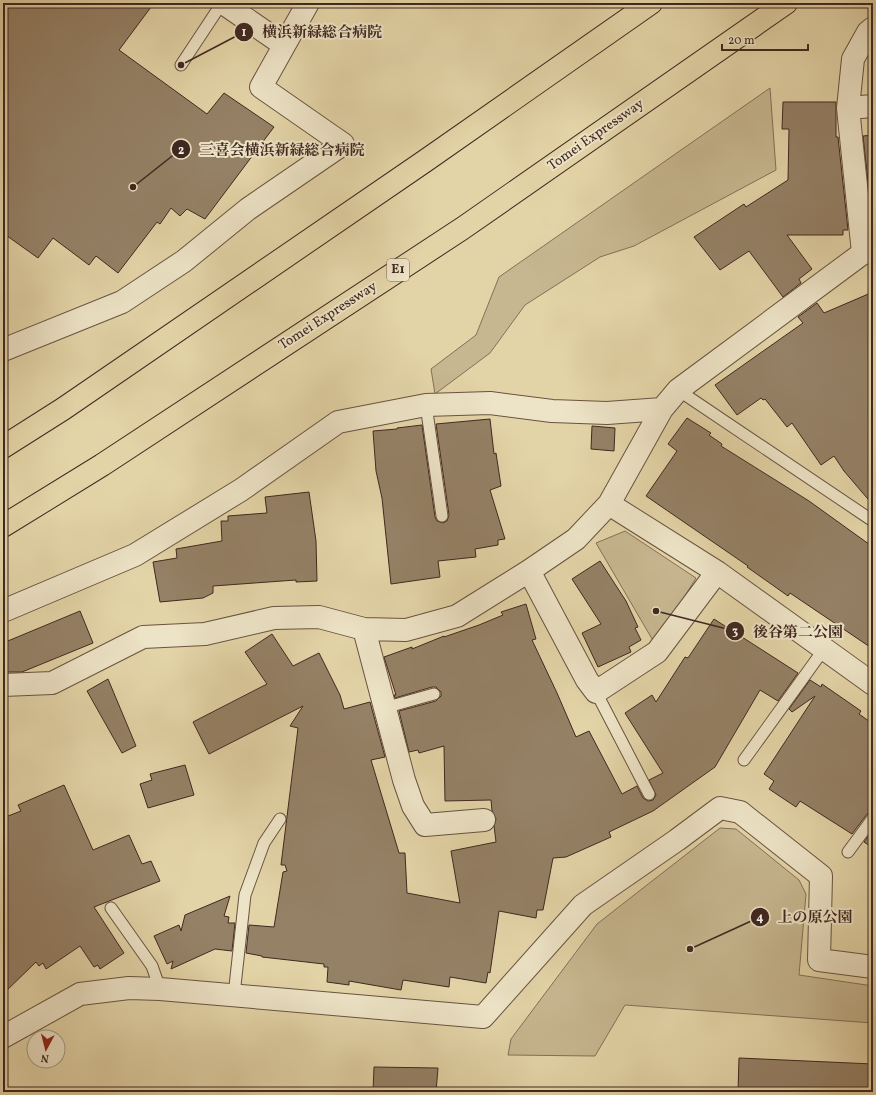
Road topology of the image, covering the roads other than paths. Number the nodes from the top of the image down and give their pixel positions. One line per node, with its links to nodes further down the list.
1 (223, 3): 6 (street); 7 (lane)
2 (308, 3): 6 (street)
3 (651, 3): 15 (highway)
4 (786, 3): 19 (highway, Tomei Expressway / E1)
5 (873, 28): 9 (street)
6 (284, 45): 11 (street)
7 (181, 65)
8 (873, 106): 9 (street)
9 (848, 108): 10 (street)
10 (868, 252): 12 (street)
11 (3, 350)
12 (678, 390): 14 (street); 18 (lane)
13 (426, 405): 14 (street); 17 (lane); 22 (street)
14 (662, 409): 16 (street)
15 (3, 447)
16 (609, 504): 20 (street); 21 (street)
17 (442, 516)
18 (873, 521)
19 (3, 526)
20 (530, 571): 23 (street); 27 (street)
21 (717, 572): 24 (street); 27 (street)
22 (3, 611)
23 (364, 629): 26 (street); 29 (street)
24 (824, 649): 25 (street); 30 (lane)
25 (873, 684)
26 (3, 685)
27 (596, 692): 31 (lane)
28 (434, 694): 29 (lane)
29 (384, 708): 34 (street)
30 (744, 760)
31 (649, 794)
32 (873, 818): 35 (lane)
33 (280, 819): 39 (lane)
34 (484, 820)
35 (848, 852)
36 (111, 908): 38 (lane)
37 (873, 967): 39 (street)
38 (160, 989): 39 (street); 40 (street)
39 (234, 995)
40 (3, 1037)

